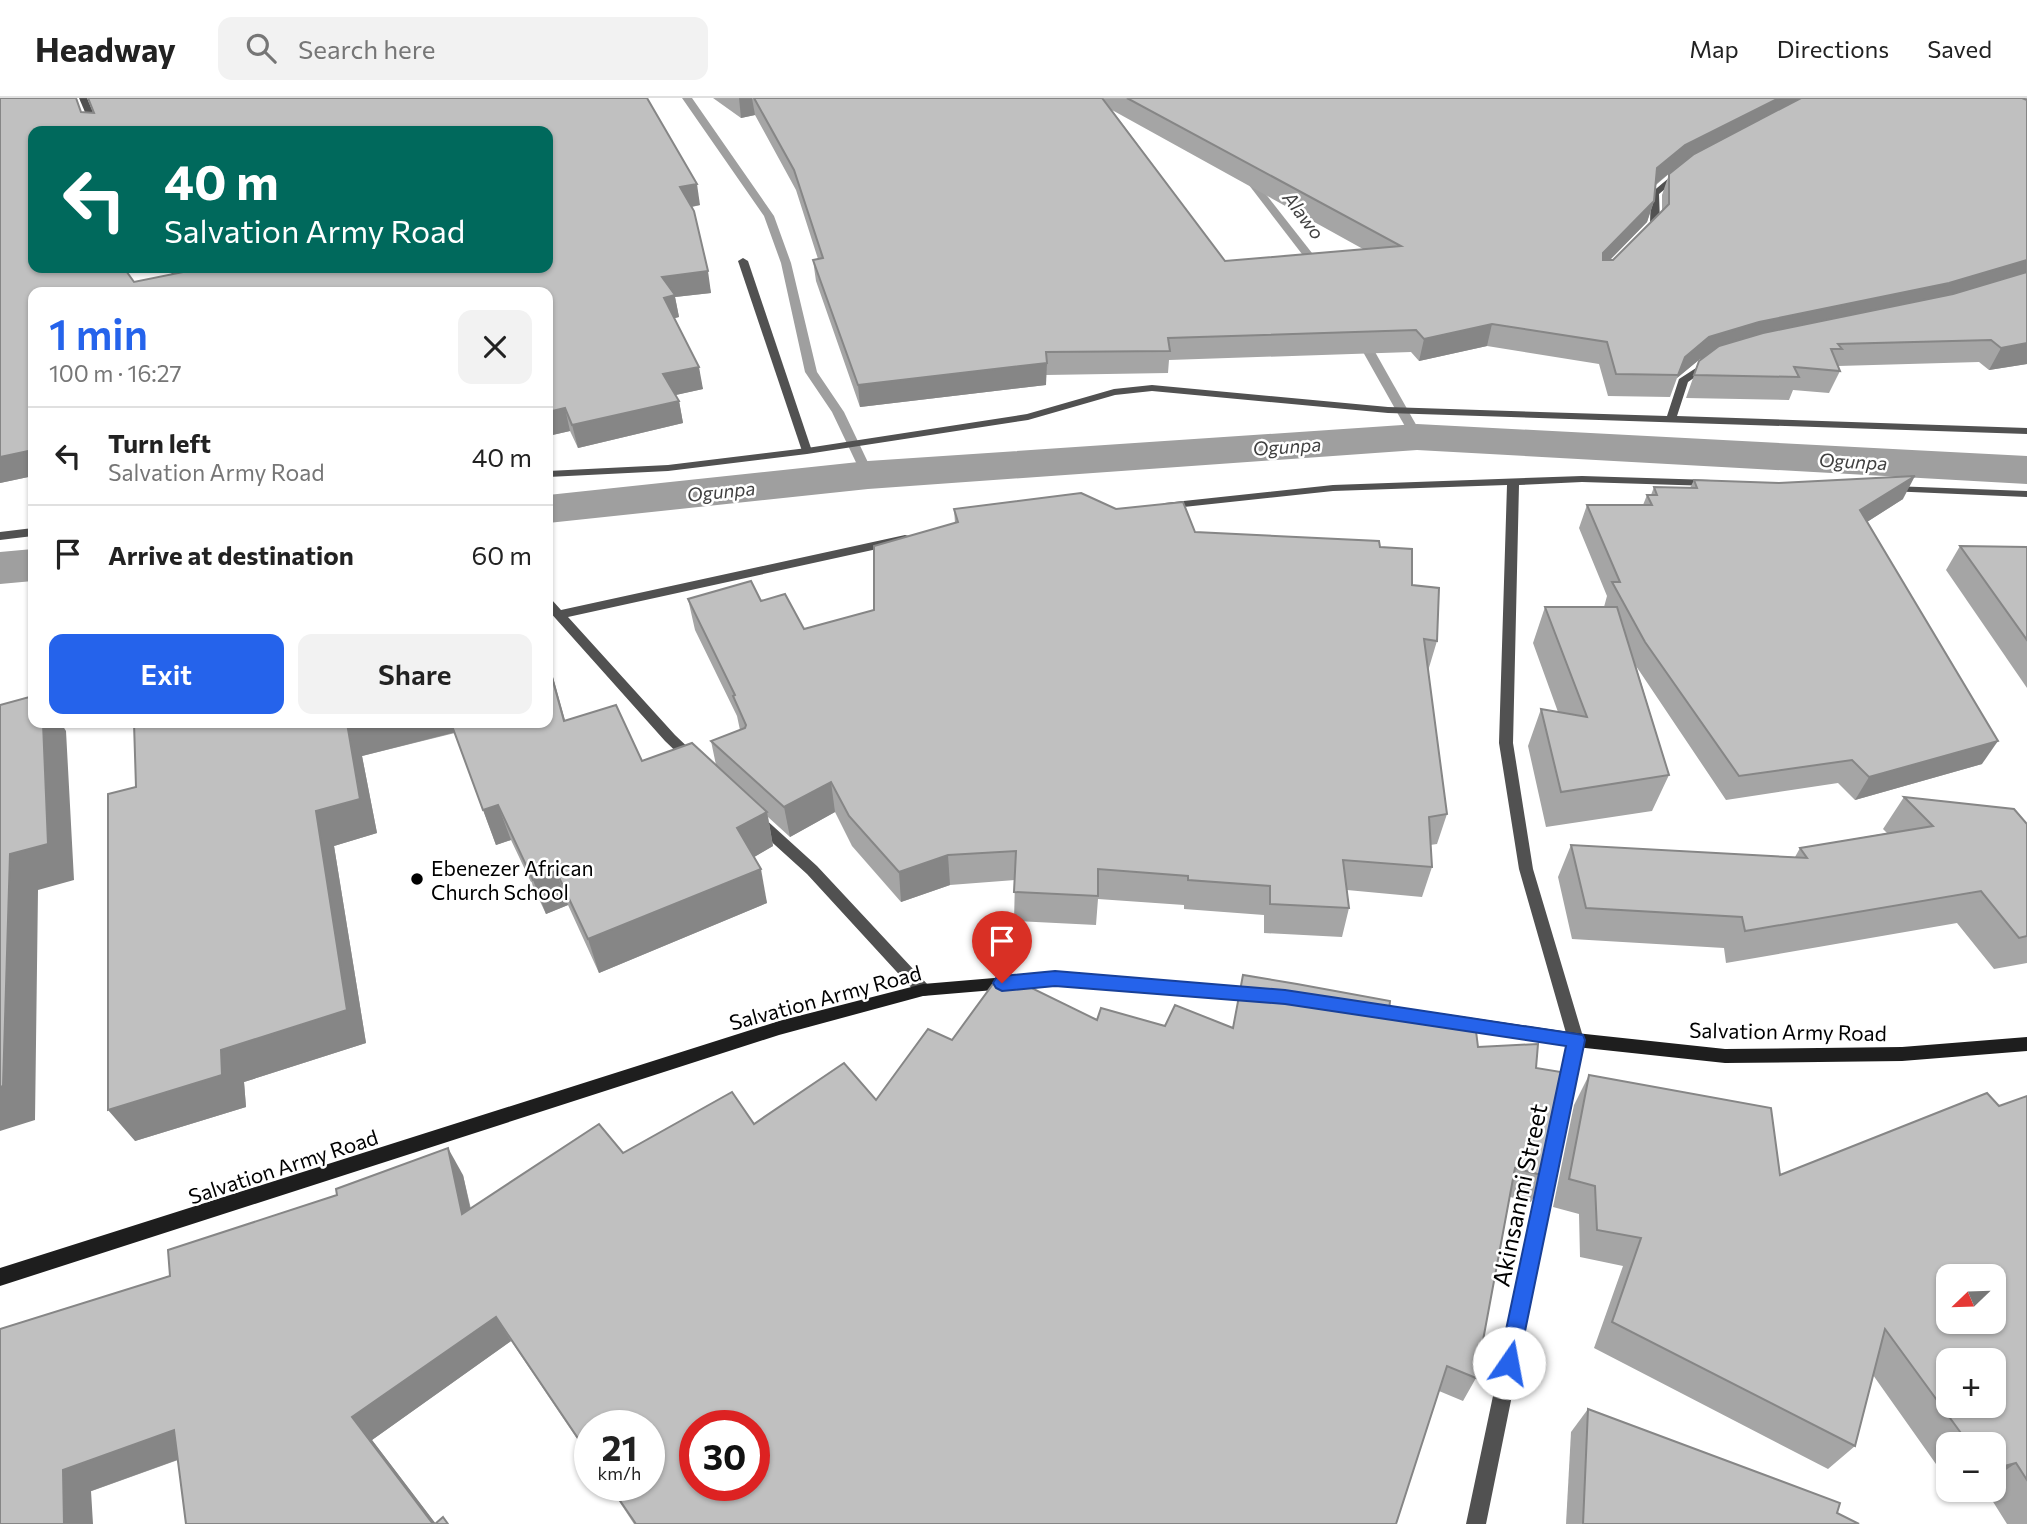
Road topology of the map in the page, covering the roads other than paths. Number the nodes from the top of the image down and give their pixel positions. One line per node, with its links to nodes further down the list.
1 (83, 98): 2 (street)
2 (95, 126)
3 (1683, 170): 4 (street)
4 (1643, 238)
5 (743, 261): 11 (street)
6 (176, 273): 7 (street)
7 (188, 287)
8 (1716, 360): 9 (street)
9 (1671, 420): 10 (street); 11 (street)
10 (2027, 431)
11 (807, 451): 12 (street)
12 (553, 474)
13 (1513, 482): 14 (street); 17 (street); 28 (street)
14 (1720, 483)
15 (1886, 488): 16 (street)
16 (2027, 494)
17 (1154, 507)
18 (28, 533): 19 (street)
19 (0, 536)
20 (916, 536): 22 (street)
21 (553, 609): 22 (street)
22 (558, 615): 23 (street)
23 (700, 767)
24 (751, 814): 25 (street)
25 (923, 990): 26 (main road, Salvation Army Road); 30 (main road, Salvation Army Road)
26 (1272, 996)
27 (1378, 1011): 28 (main road, Salvation Army Road)
28 (1576, 1040): 29 (main road, Salvation Army Road); 31 (street, Akinsanmi Street)
29 (2027, 1044)
30 (0, 1278)
31 (1476, 1524)

